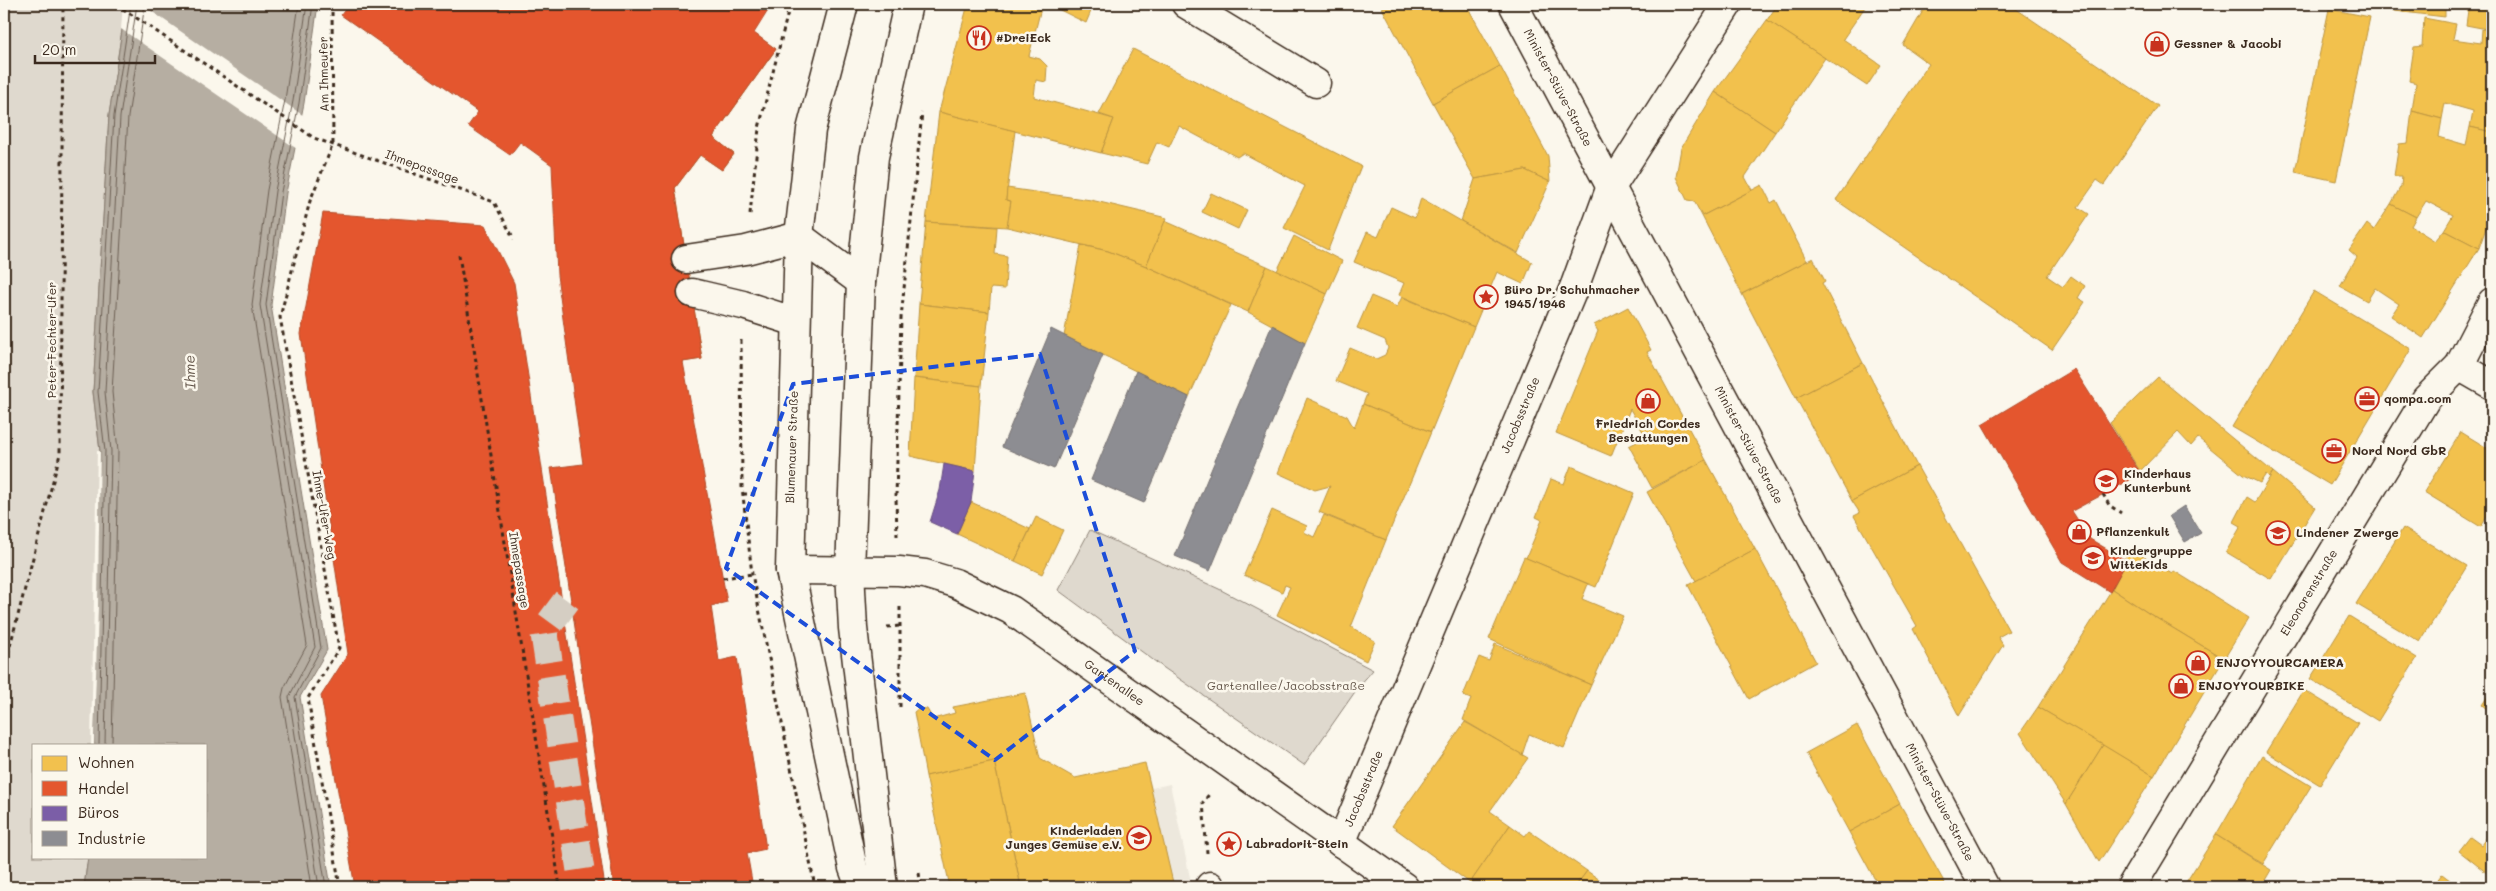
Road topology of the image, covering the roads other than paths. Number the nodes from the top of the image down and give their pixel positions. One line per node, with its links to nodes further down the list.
1 (844, 4): 8 (street, Blumenauer Straße)
2 (908, 4): 10 (street)
3 (1186, 4): 6 (street)
4 (1513, 4): 7 (street, Minister-Stüve-Straße)
5 (1728, 4): 7 (street, Jacobsstraße)
6 (1316, 83)
7 (1610, 189): 18 (street, Jacobsstraße); 22 (street, Minister-Stüve-Straße)
8 (799, 236): 9 (street); 10 (street); 13 (street, Blumenauer Straße)
9 (686, 259)
10 (861, 282): 17 (street)
11 (692, 293): 13 (street)
12 (2492, 302): 14 (street, Eleonorenstraße)
13 (796, 322): 16 (street, Blumenauer Straße)
14 (2459, 366): 15 (street); 23 (street, Eleonorenstraße)
15 (2492, 385)
16 (790, 570): 17 (street, Gartenallee); 19 (street, Blumenauer Straße)
17 (850, 571): 18 (street, Gartenallee); 20 (street)
18 (1341, 843): 21 (street, Gartenallee)
19 (860, 887)
20 (883, 887)
21 (1404, 887)
22 (1985, 887)
23 (2131, 887)

